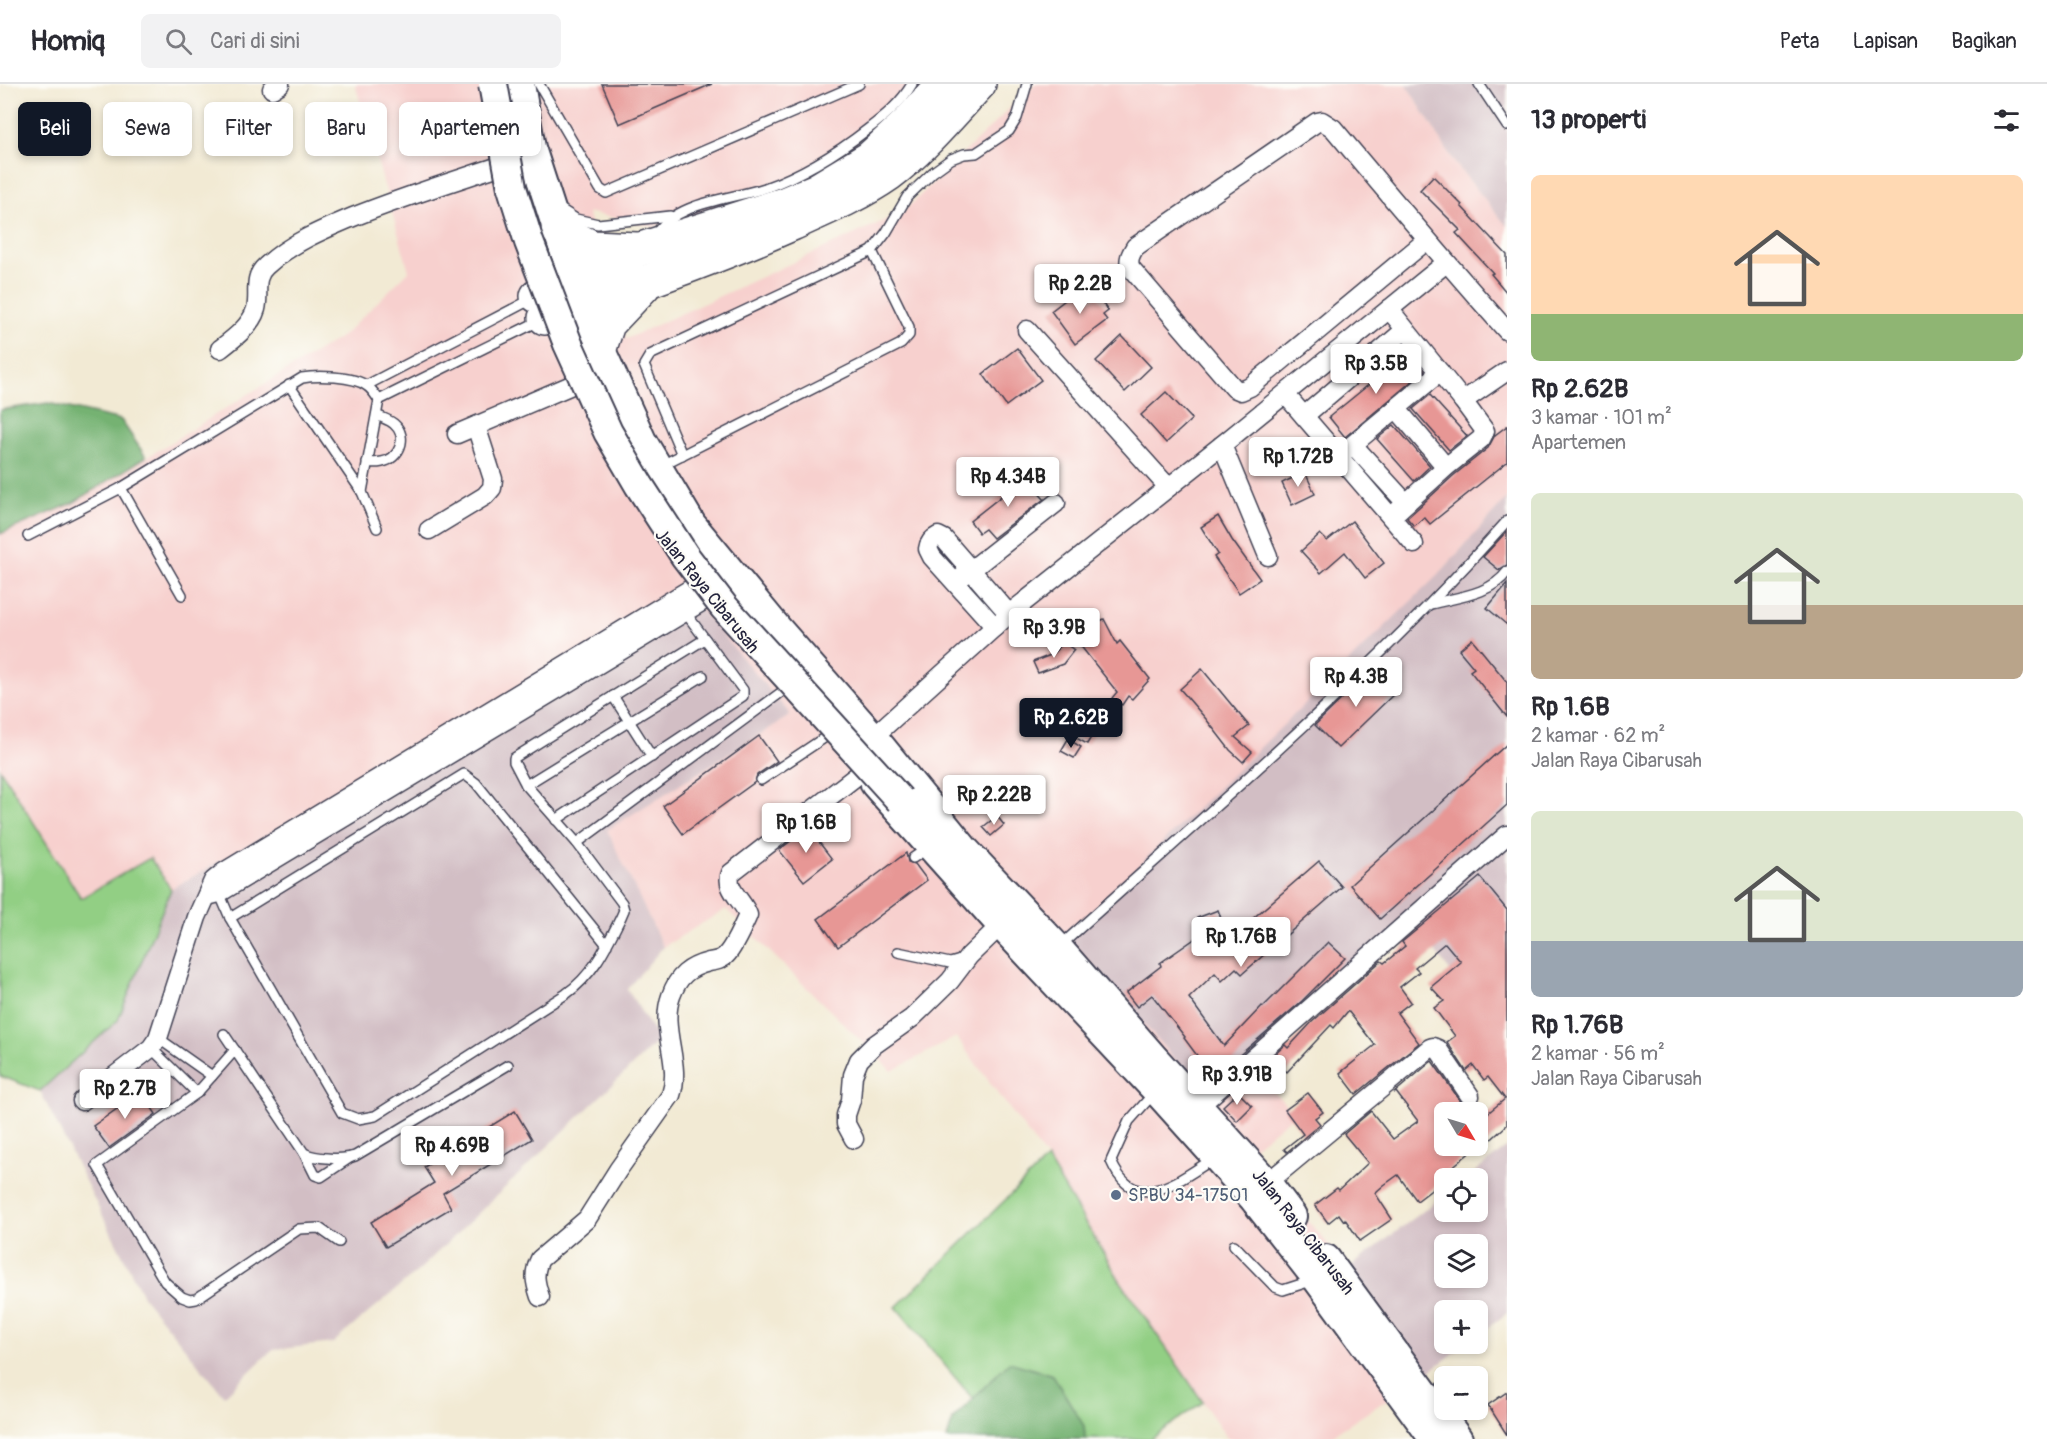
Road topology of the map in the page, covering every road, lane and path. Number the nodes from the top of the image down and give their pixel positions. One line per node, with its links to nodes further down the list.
1 (480, 84): 13 (main road, Jalan Raya Cibarusah)
2 (493, 84): 80 (main road, Jalan Raya Cibarusah, bridge)
3 (503, 84): 80 (main road, Jalan Raya Cibarusah)
4 (520, 84): 15 (main road, Jalan Raya Cibarusah)
5 (539, 84): 6 (lane)
6 (859, 84)
7 (912, 84): 14 (lane)
8 (942, 84): 17 (highway)
9 (979, 84): 21 (highway)
10 (1027, 84): 18 (lane)
11 (1479, 84): 12 (lane)
12 (1507, 126)
13 (496, 167): 19 (main road, Jalan Raya Cibarusah); 29 (street)
14 (672, 216): 15 (lane); 17 (lane)
15 (557, 227): 17 (highway); 19 (main road); 22 (main road, Jalan Raya Cibarusah)
16 (1427, 240): 16 (street); 20 (street)
17 (643, 248): 22 (highway)
18 (872, 250): 45 (lane); 45 (lane)
19 (524, 262): 24 (main road, Jalan Raya Cibarusah)
20 (1446, 263): 23 (street); 27 (street)
21 (649, 282): 22 (highway); 28 (highway)
22 (583, 301): 24 (highway); 28 (main road, Jalan Raya Cibarusah)
23 (1389, 309): 26 (street); 35 (street)
24 (544, 316): 32 (main road, Jalan Raya Cibarusah); 34 (lane); 36 (lane)
25 (1027, 330): 49 (street)
26 (1406, 330): 31 (street); 40 (street)
27 (1507, 332)
28 (600, 348): 48 (main road, Jalan Raya Cibarusah)
29 (220, 349)
30 (1507, 371): 37 (street)
31 (1440, 372): 37 (street); 38 (street)
32 (574, 384): 41 (street); 65 (main road, Jalan Raya Cibarusah)
33 (289, 385): 34 (lane); 50 (lane); 51 (lane)
34 (367, 385): 36 (lane)
35 (1285, 394): 40 (street); 43 (street)
36 (380, 400): 39 (lane)
37 (1463, 401): 47 (street)
38 (1396, 408): 44 (street); 47 (street)
39 (377, 415): 46 (lane); 46 (lane)
40 (1304, 416): 44 (street)
41 (476, 426): 42 (street); 57 (street)
42 (457, 434)
43 (1222, 445): 49 (street); 60 (street)
44 (1346, 450): 53 (street); 54 (street)
45 (682, 454): 48 (lane)
46 (367, 462): 51 (lane)
47 (1446, 466): 53 (street)
48 (657, 468): 75 (main road, Jalan Raya Cibarusah)
49 (1168, 487): 67 (street)
50 (121, 488): 58 (lane); 64 (lane)
51 (362, 492): 56 (lane)
52 (1056, 503): 61 (street)
53 (1406, 503): 54 (street)
54 (1391, 517): 59 (street)
55 (1507, 521): 66 (lane)
56 (376, 528)
57 (429, 530)
58 (28, 536)
59 (1414, 544)
60 (1268, 556)
61 (972, 570): 63 (street); 63 (street); 67 (street)
62 (1507, 572): 66 (lane)
63 (956, 582): 68 (street)
64 (182, 595)
65 (697, 598): 69 (lane); 71 (main road, Jalan Raya Cibarusah); 85 (street); 85 (street)
66 (1430, 604): 89 (lane)
67 (1009, 614): 68 (street)
68 (995, 627): 75 (street)
69 (705, 639): 72 (lane); 76 (lane)
70 (703, 676): 73 (lane)
71 (787, 688): 74 (main road, Jalan Raya Cibarusah); 83 (lane)
72 (614, 696): 73 (lane); 79 (lane)
73 (629, 721): 76 (lane); 79 (lane)
74 (830, 734): 77 (main road, Jalan Raya Cibarusah); 78 (lane)
75 (873, 737): 84 (main road, Jalan Raya Cibarusah)
76 (652, 757): 81 (lane)
77 (863, 771): 86 (main road, Jalan Raya Cibarusah); 110 (street)
78 (761, 780)
79 (526, 785): 81 (lane)
80 (903, 798): 84 (main road, Jalan Raya Cibarusah); 86 (main road, Jalan Raya Cibarusah)
81 (556, 820): 83 (lane)
82 (1507, 835): 101 (street)
83 (578, 843): 88 (lane)
84 (964, 850): 89 (main road, Jalan Raya Cibarusah)
85 (213, 890): 87 (lane); 93 (street)
86 (992, 915): 91 (street); 97 (main road, Jalan Raya Cibarusah)
87 (230, 918): 88 (lane); 88 (lane)
88 (607, 945)
89 (1058, 948): 101 (main road, Jalan Raya Cibarusah)
90 (898, 952): 91 (lane)
91 (969, 956): 102 (street)
92 (224, 1034): 94 (lane)
93 (154, 1043): 96 (lane); 98 (lane); 100 (street)
94 (236, 1050): 96 (lane); 103 (lane)
95 (508, 1065): 104 (lane)
96 (212, 1076): 98 (lane)
97 (1156, 1090): 105 (main road, Jalan Raya Cibarusah); 105 (lane)
98 (197, 1093): 107 (lane)
99 (1470, 1096): 106 (street)
100 (82, 1101)
101 (1198, 1107): 106 (main road, Jalan Raya Cibarusah)
102 (854, 1138)
103 (304, 1153): 104 (lane); 104 (lane)
104 (351, 1157)
105 (1217, 1157): 109 (main road, Jalan Raya Cibarusah)
106 (1268, 1184): 112 (main road, Jalan Raya Cibarusah)
107 (339, 1242)
108 (1234, 1245): 109 (lane)
109 (1317, 1279): 111 (main road, Jalan Raya Cibarusah)
110 (540, 1297)
111 (1434, 1439)
112 (1458, 1439)

